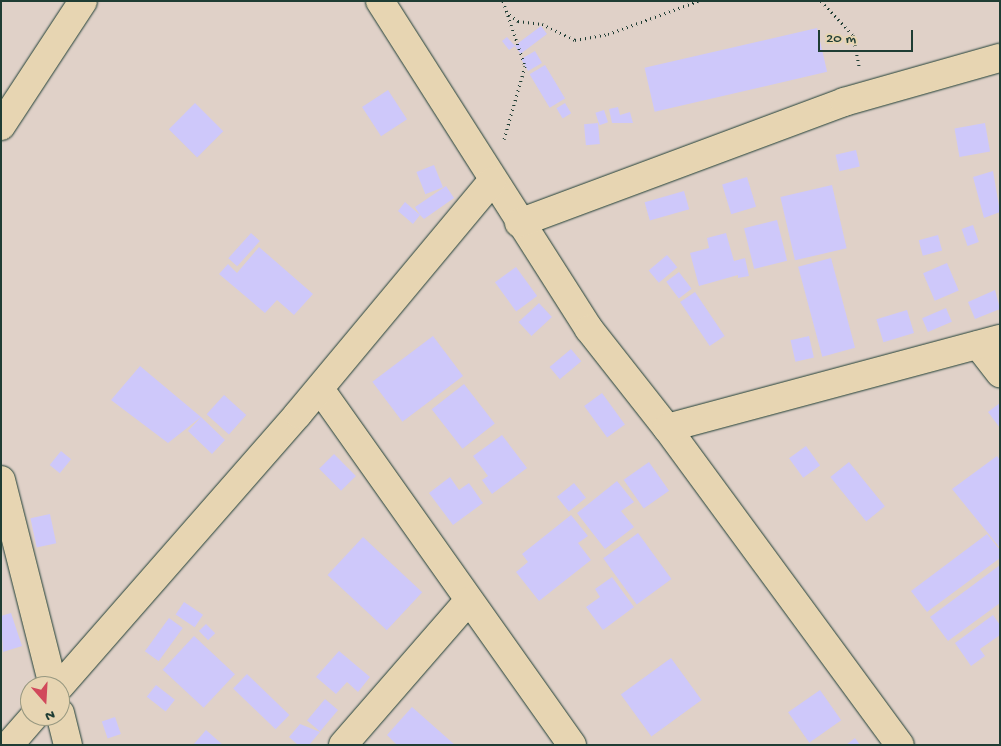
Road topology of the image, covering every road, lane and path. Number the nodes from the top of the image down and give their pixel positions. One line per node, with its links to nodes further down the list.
1 (83, 1): 9 (street)
2 (380, 1): 10 (street)
3 (503, 1): 6 (path)
4 (698, 1): 6 (path)
5 (821, 1): 8 (path)
6 (506, 11): 10 (path)
7 (1000, 58): 8 (street)
8 (865, 96): 11 (street)
9 (1, 126)
10 (492, 181): 11 (street); 14 (street)
11 (519, 223): 15 (street)
12 (989, 342): 13 (street); 15 (street)
13 (1000, 373)
14 (320, 389): 17 (street); 19 (street)
15 (667, 428): 26 (street)
16 (1, 480): 18 (street)
17 (468, 601): 24 (street); 25 (street)
18 (50, 676)
19 (69, 676)
20 (25, 726): 22 (street)
21 (63, 726): 23 (street)
22 (9, 745)
23 (68, 745)
24 (343, 745)
25 (572, 745)
26 (900, 745)

